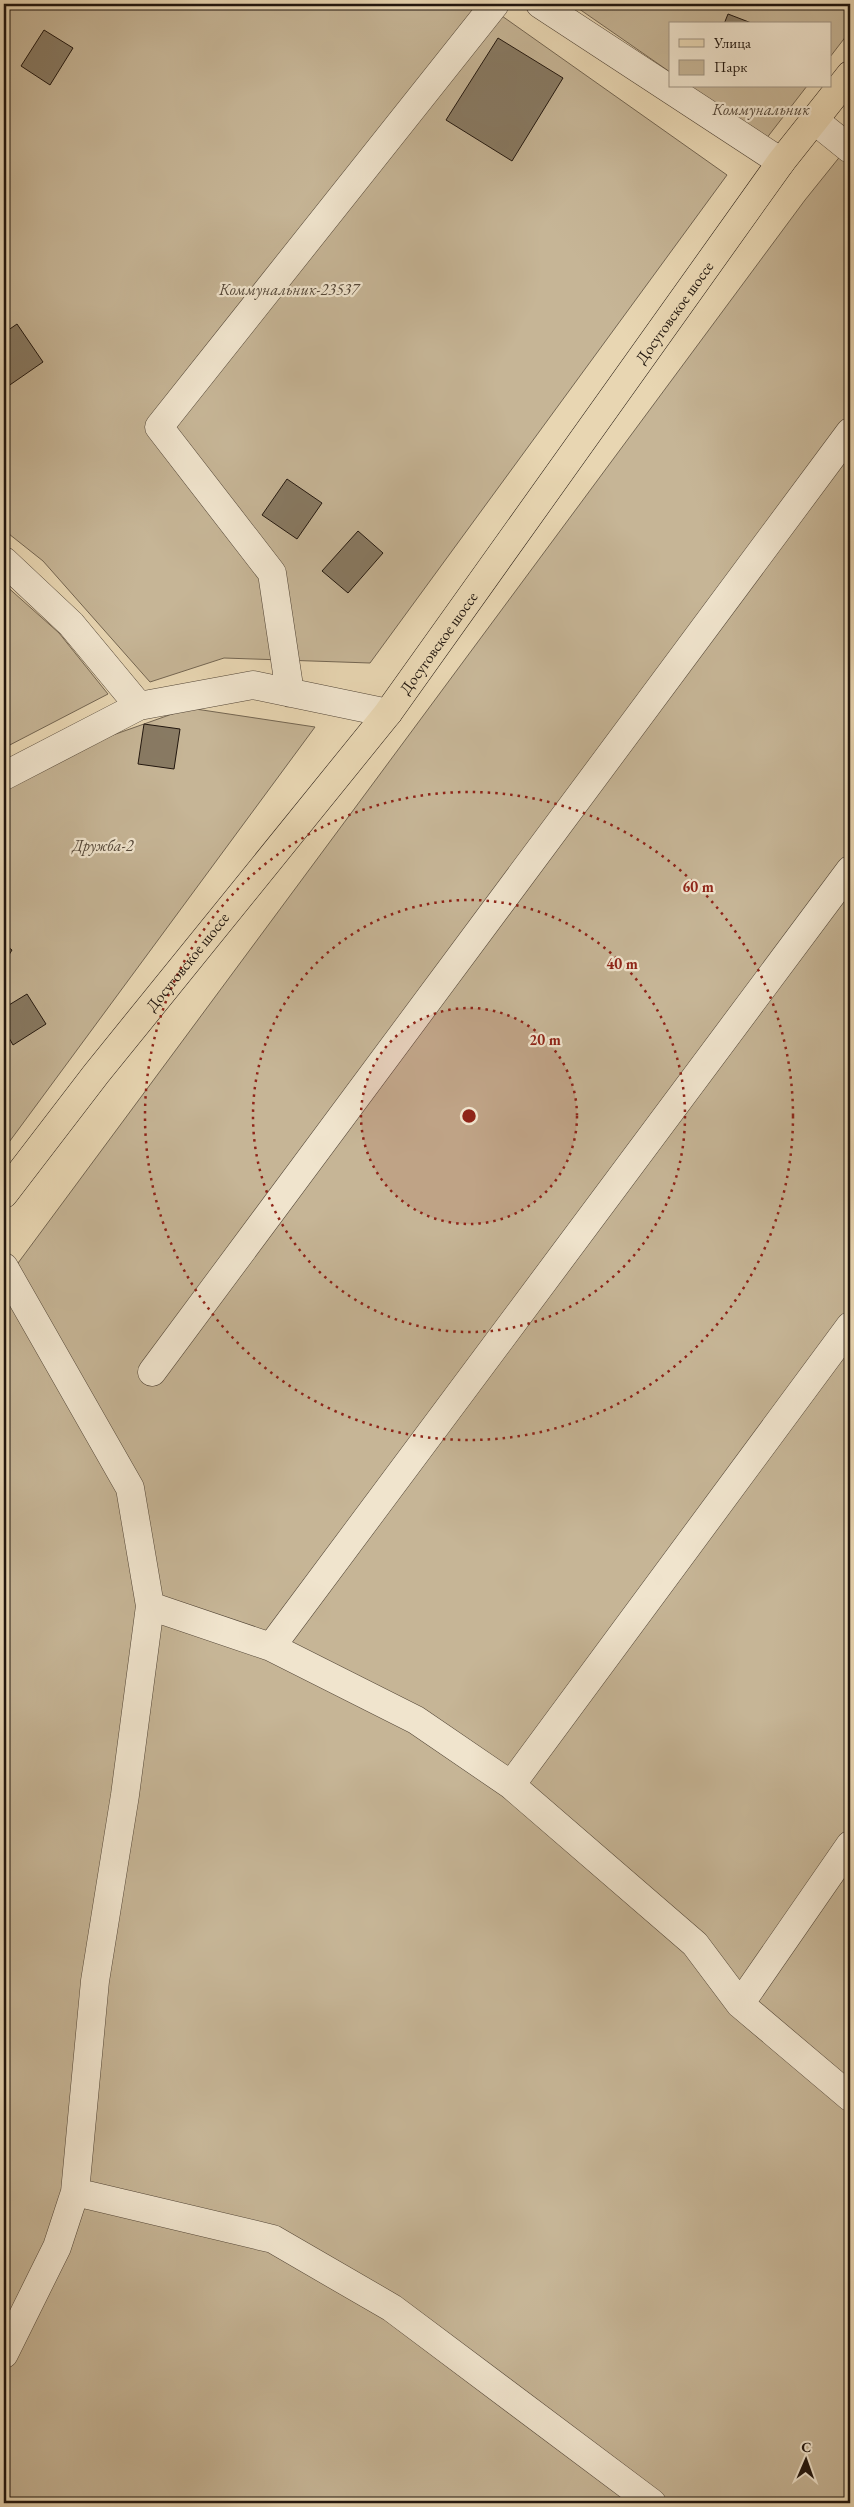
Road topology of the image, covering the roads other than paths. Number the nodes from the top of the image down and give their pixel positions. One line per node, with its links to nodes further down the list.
1 (495, 4): 9 (lane)
2 (540, 4): 6 (lane)
3 (850, 75): 4 (main road, Досуговское шоссе)
4 (814, 120): 5 (lane); 6 (main road, Досуговское шоссе)
5 (850, 149)
6 (781, 162): 11 (main road, Досуговское шоссе)
7 (850, 432): 17 (lane)
8 (4, 561): 10 (lane)
9 (290, 692): 10 (lane); 11 (lane)
10 (139, 706): 12 (lane)
11 (388, 713): 14 (main road, Досуговское шоссе)
12 (4, 776)
13 (850, 870): 19 (lane)
14 (4, 1194)
15 (4, 1267): 18 (lane)
16 (850, 1326): 20 (lane)
17 (152, 1372)
18 (150, 1606): 19 (lane); 24 (lane)
19 (270, 1647): 20 (lane)
20 (511, 1785): 22 (lane)
21 (850, 1845): 22 (lane)
22 (740, 2004): 23 (lane)
23 (850, 2097)
24 (75, 2192): 25 (lane); 26 (lane)
25 (4, 2354)
26 (652, 2503)

